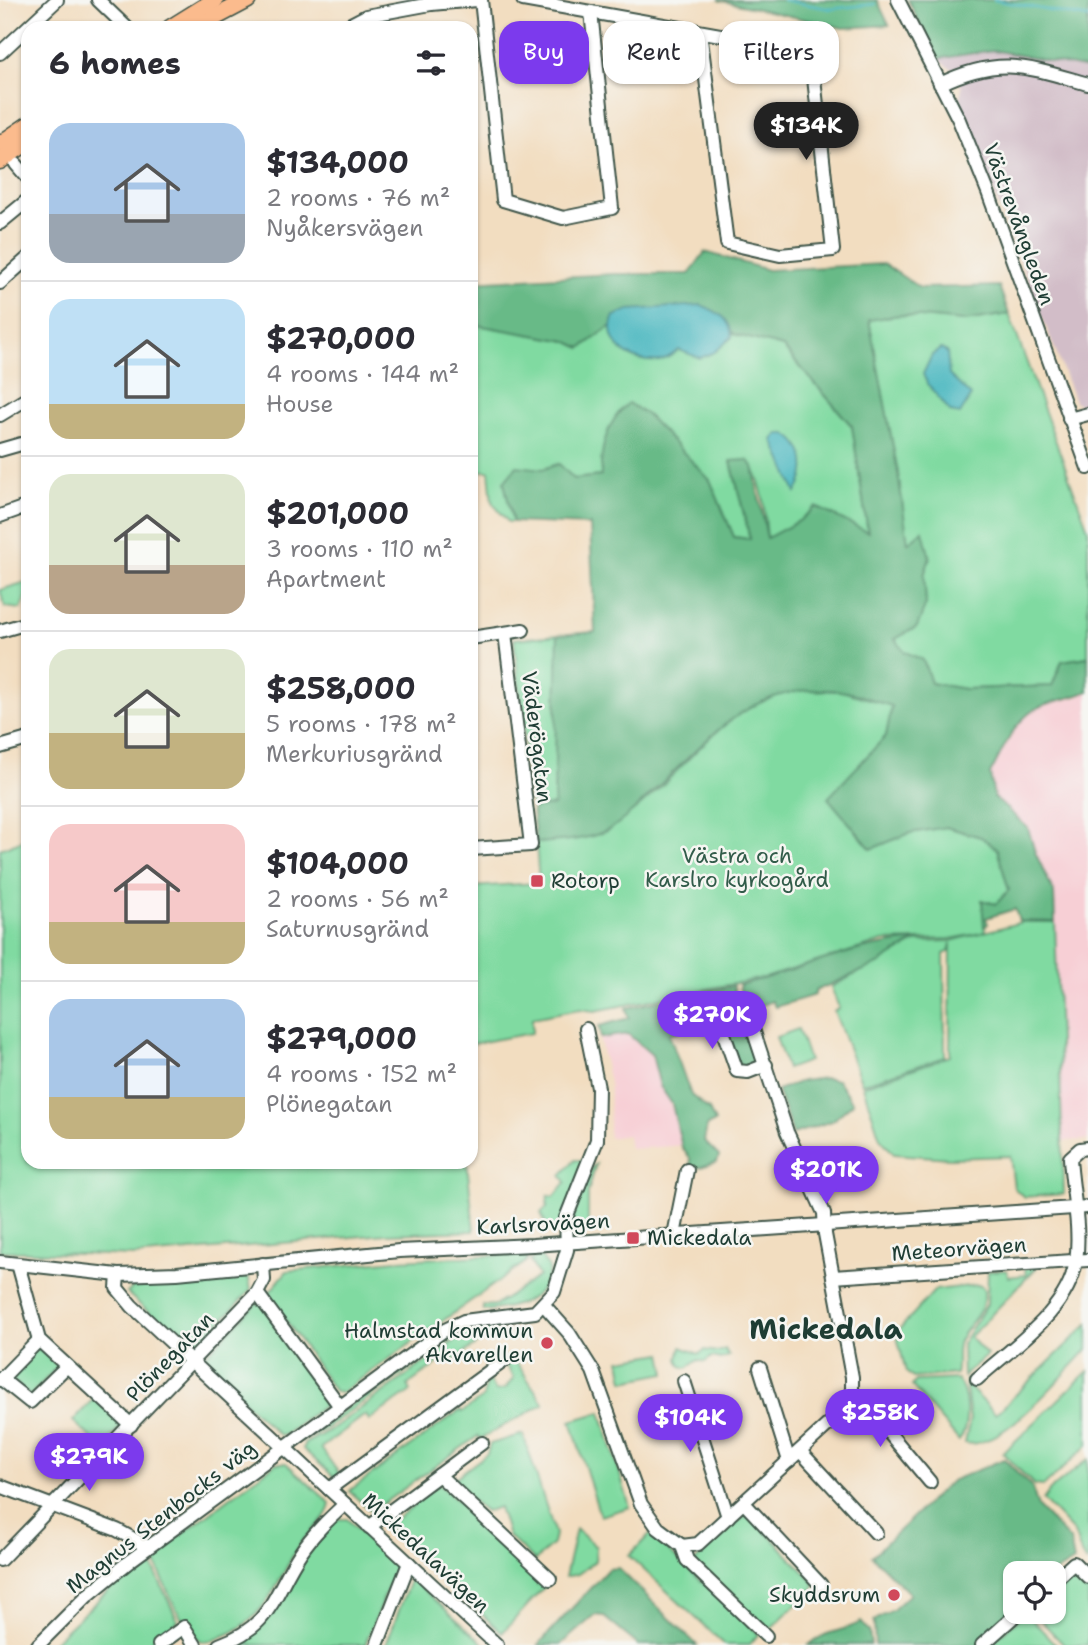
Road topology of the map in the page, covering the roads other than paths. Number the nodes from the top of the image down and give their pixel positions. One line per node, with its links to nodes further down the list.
1 (57, 0): 10 (street)
2 (98, 0): 11 (street)
3 (215, 0): 12 (main road)
4 (248, 0): 13 (main road)
5 (479, 0): 8 (street); 9 (street)
6 (523, 0): 9 (street)
7 (898, 0): 19 (street, Västrevångleden)
8 (430, 2): 14 (street)
9 (592, 12): 15 (street)
10 (34, 21)
11 (120, 21)
12 (181, 21)
13 (208, 21)
14 (356, 21)
15 (641, 21)
16 (700, 32): 16 (street)
17 (21, 33): 18 (street)
18 (0, 53)
19 (940, 84): 20 (street); 32 (street, Västrevångleden)
20 (1088, 84)
21 (21, 130): 22 (main road)
22 (0, 144)
23 (21, 149): 24 (main road)
24 (8, 162)
25 (21, 206): 26 (street)
26 (0, 223)
27 (21, 264): 28 (street)
28 (0, 283)
29 (21, 402): 31 (street)
30 (1088, 414): 32 (street)
31 (0, 415)
32 (1069, 419): 35 (street, Västrevångleden)
33 (21, 444): 34 (street)
34 (0, 450)
35 (1088, 468)
36 (21, 508): 37 (street)
37 (0, 516)
38 (21, 625): 40 (street)
39 (523, 630): 41 (street)
40 (0, 631)
41 (505, 633): 42 (street); 45 (street, Väderögatan)
42 (478, 637)
43 (21, 741): 44 (street)
44 (0, 747)
45 (478, 849)
46 (586, 1029): 54 (street)
47 (766, 1065): 47 (street); 52 (street)
48 (1088, 1148): 51 (street)
49 (687, 1170): 53 (street)
50 (1088, 1207): 51 (street, Karlsrovägen)
51 (1073, 1208): 52 (street, Karlsrovägen); 55 (street)
52 (824, 1223): 53 (street, Karlsrovägen); 60 (street)
53 (674, 1235): 54 (street, Karlsrovägen)
54 (567, 1242): 58 (street, Karlsrovägen); 62 (street)
55 (1082, 1260): 60 (street, Meteorvägen); 69 (street)
56 (0, 1262): 57 (street, Karlsrovägen)
57 (18, 1264): 59 (street, Karlsrovägen); 63 (street)
58 (263, 1264): 59 (street, Karlsrovägen); 61 (street)
59 (118, 1275): 65 (street, Mickedalavägen)
60 (833, 1277): 71 (street)
61 (257, 1293): 65 (street, Plönegatan); 72 (street)
62 (544, 1305): 72 (street, Magnus Stenbocks väg); 88 (street)
63 (39, 1340): 66 (street); 68 (street)
64 (505, 1360): 81 (street, Mickedalavägen)
65 (191, 1361): 73 (street, Plönegatan); 75 (street, Mickedalavägen)
66 (67, 1366): 68 (street); 73 (street)
67 (760, 1368): 77 (street)
68 (0, 1379)
69 (977, 1379)
70 (684, 1381): 85 (street)
71 (852, 1394): 76 (street); 79 (street)
72 (339, 1405): 75 (street, Magnus Stenbocks väg)
73 (131, 1425): 84 (street, Plönegatan)
74 (482, 1443): 78 (street)
75 (282, 1447): 81 (street, Mickedalavägen); 89 (street, Magnus Stenbocks väg)
76 (800, 1451): 77 (street); 87 (street)
77 (789, 1461): 82 (street)
78 (439, 1475): 86 (street); 94 (street)
79 (930, 1482)
80 (0, 1486): 84 (street)
81 (329, 1489): 83 (street, Mickedalavägen)
82 (744, 1503): 85 (street); 95 (street)
83 (345, 1504): 86 (street, Mickedalavägen); 101 (street)
84 (51, 1507): 89 (street); 90 (street, Plönegatan)
85 (728, 1517): 88 (street)
86 (369, 1527): 91 (street, Mickedalavägen)
87 (876, 1532)
88 (682, 1546): 97 (street)
89 (148, 1547): 98 (street, Magnus Stenbocks väg)
90 (0, 1560)
91 (409, 1563): 102 (street); 103 (street, Mickedalavägen)
92 (1066, 1570): 93 (street)
93 (1088, 1577)
94 (550, 1579)
95 (821, 1585)
96 (1006, 1624): 104 (street)
97 (766, 1636)
98 (38, 1645)
99 (159, 1645): 100 (street)
100 (195, 1645)
101 (219, 1645)
102 (377, 1645)
103 (497, 1645)
104 (982, 1645)

